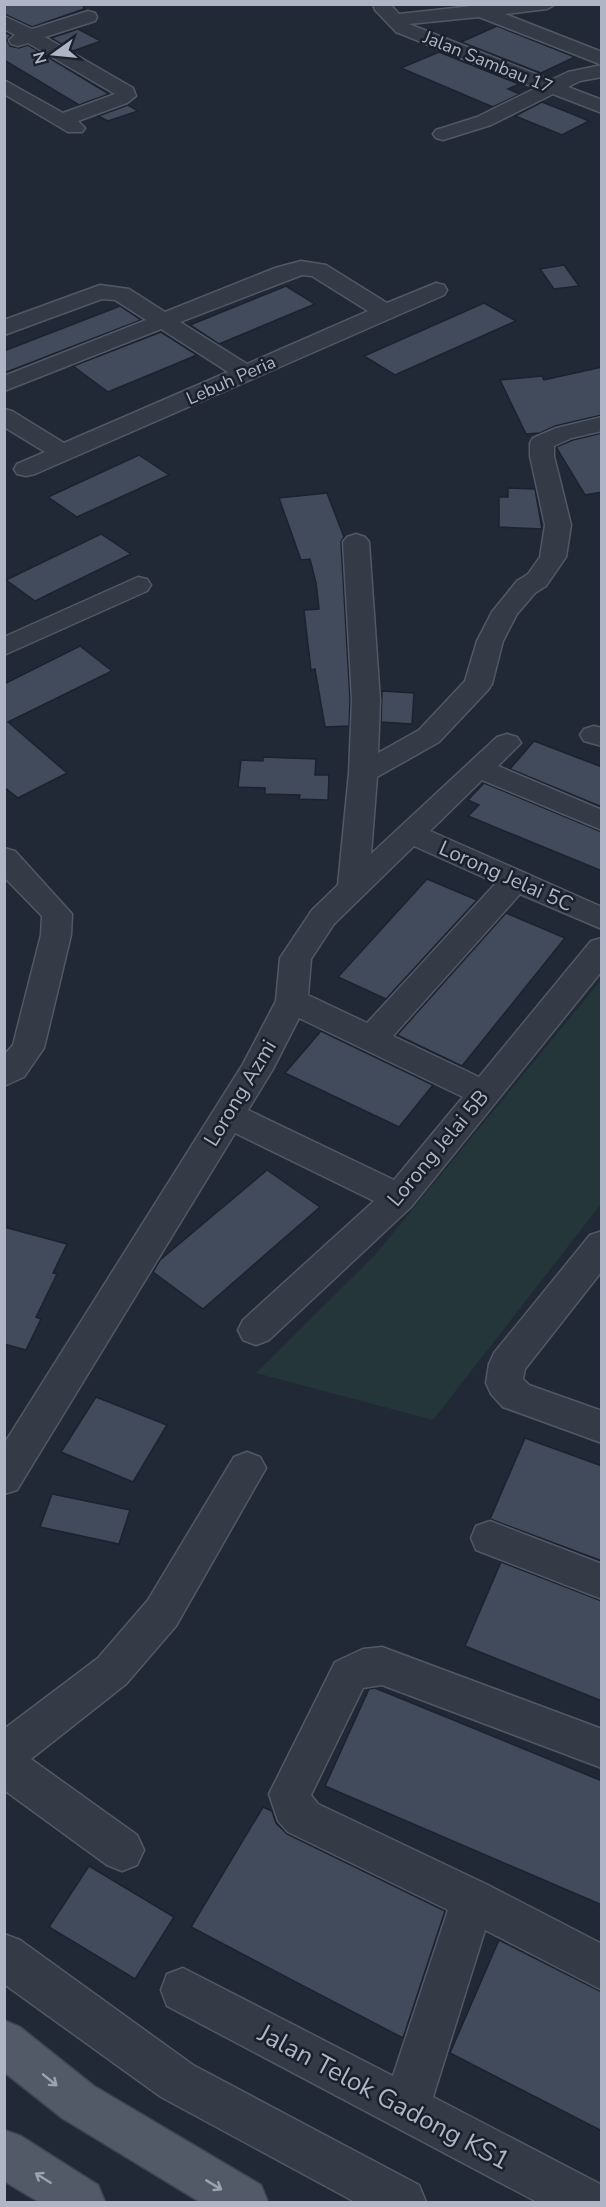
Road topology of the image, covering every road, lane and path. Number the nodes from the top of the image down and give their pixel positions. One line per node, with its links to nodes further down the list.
1 (65, 4): 7 (street)
2 (547, 4): 4 (street)
3 (387, 9): 4 (street); 13 (street, Jalan Sambau 17)
4 (482, 11): 8 (street)
5 (4, 21): 7 (street)
6 (591, 33): 8 (street)
7 (29, 36): 9 (street); 12 (street)
8 (548, 38): 10 (street)
9 (4, 44)
10 (602, 59)
11 (602, 70): 13 (street)
12 (4, 86)
13 (552, 88): 14 (street, Jalan Sambau 17); 15 (street)
14 (602, 107)
15 (443, 134)
16 (436, 290): 17 (street, Lebuh Peria)
17 (385, 312): 18 (street); 20 (street, Lebuh Peria)
18 (164, 321): 19 (street); 20 (street); 21 (street)
19 (4, 328)
20 (245, 373): 24 (street, Lebuh Peria)
21 (4, 384)
22 (4, 416): 24 (street)
23 (601, 424): 31 (street)
24 (63, 453): 25 (street, Lebuh Peria)
25 (26, 470)
26 (356, 542): 31 (street)
27 (138, 585): 28 (street)
28 (4, 647)
29 (507, 744): 30 (street, Lorong Azmi)
30 (478, 768): 32 (street); 33 (street, Lorong Azmi)
31 (363, 773): 36 (street)
32 (602, 821)
33 (410, 833): 35 (street, Lorong Jelai 5C); 36 (street, Lorong Azmi)
34 (4, 858): 41 (street)
35 (515, 881): 37 (street, Lorong Jelai 5C); 40 (street)
36 (352, 889): 39 (street, Lorong Azmi)
37 (602, 919)
38 (602, 949): 42 (street, Lorong Jelai 5B)
39 (292, 1001): 40 (street); 43 (street, Lorong Azmi)
40 (371, 1039): 42 (street)
41 (4, 1074)
42 (484, 1093): 44 (street, Lorong Jelai 5B)
43 (228, 1114): 44 (street); 49 (street, Lorong Azmi)
44 (399, 1198): 46 (street, Lorong Jelai 5B)
45 (602, 1245): 47 (street)
46 (256, 1330)
47 (602, 1427)
48 (247, 1468): 53 (street)
49 (4, 1478)
50 (490, 1538): 51 (street)
51 (602, 1582)
52 (602, 1749): 56 (street)
53 (4, 1755)
54 (4, 1765): 55 (street)
55 (122, 1850)
56 (473, 1900): 58 (street); 61 (street)
57 (4, 1956): 65 (street)
58 (602, 1968)
59 (183, 1990): 61 (street, Jalan Telok Gadong KS1)
60 (4, 2043): 64 (main road, one-way to 64)
61 (406, 2108): 66 (street, Jalan Telok Gadong KS1)
62 (4, 2153): 63 (main road, one-way to 62)
63 (81, 2202)
64 (244, 2202)
65 (402, 2202)
66 (585, 2202)

